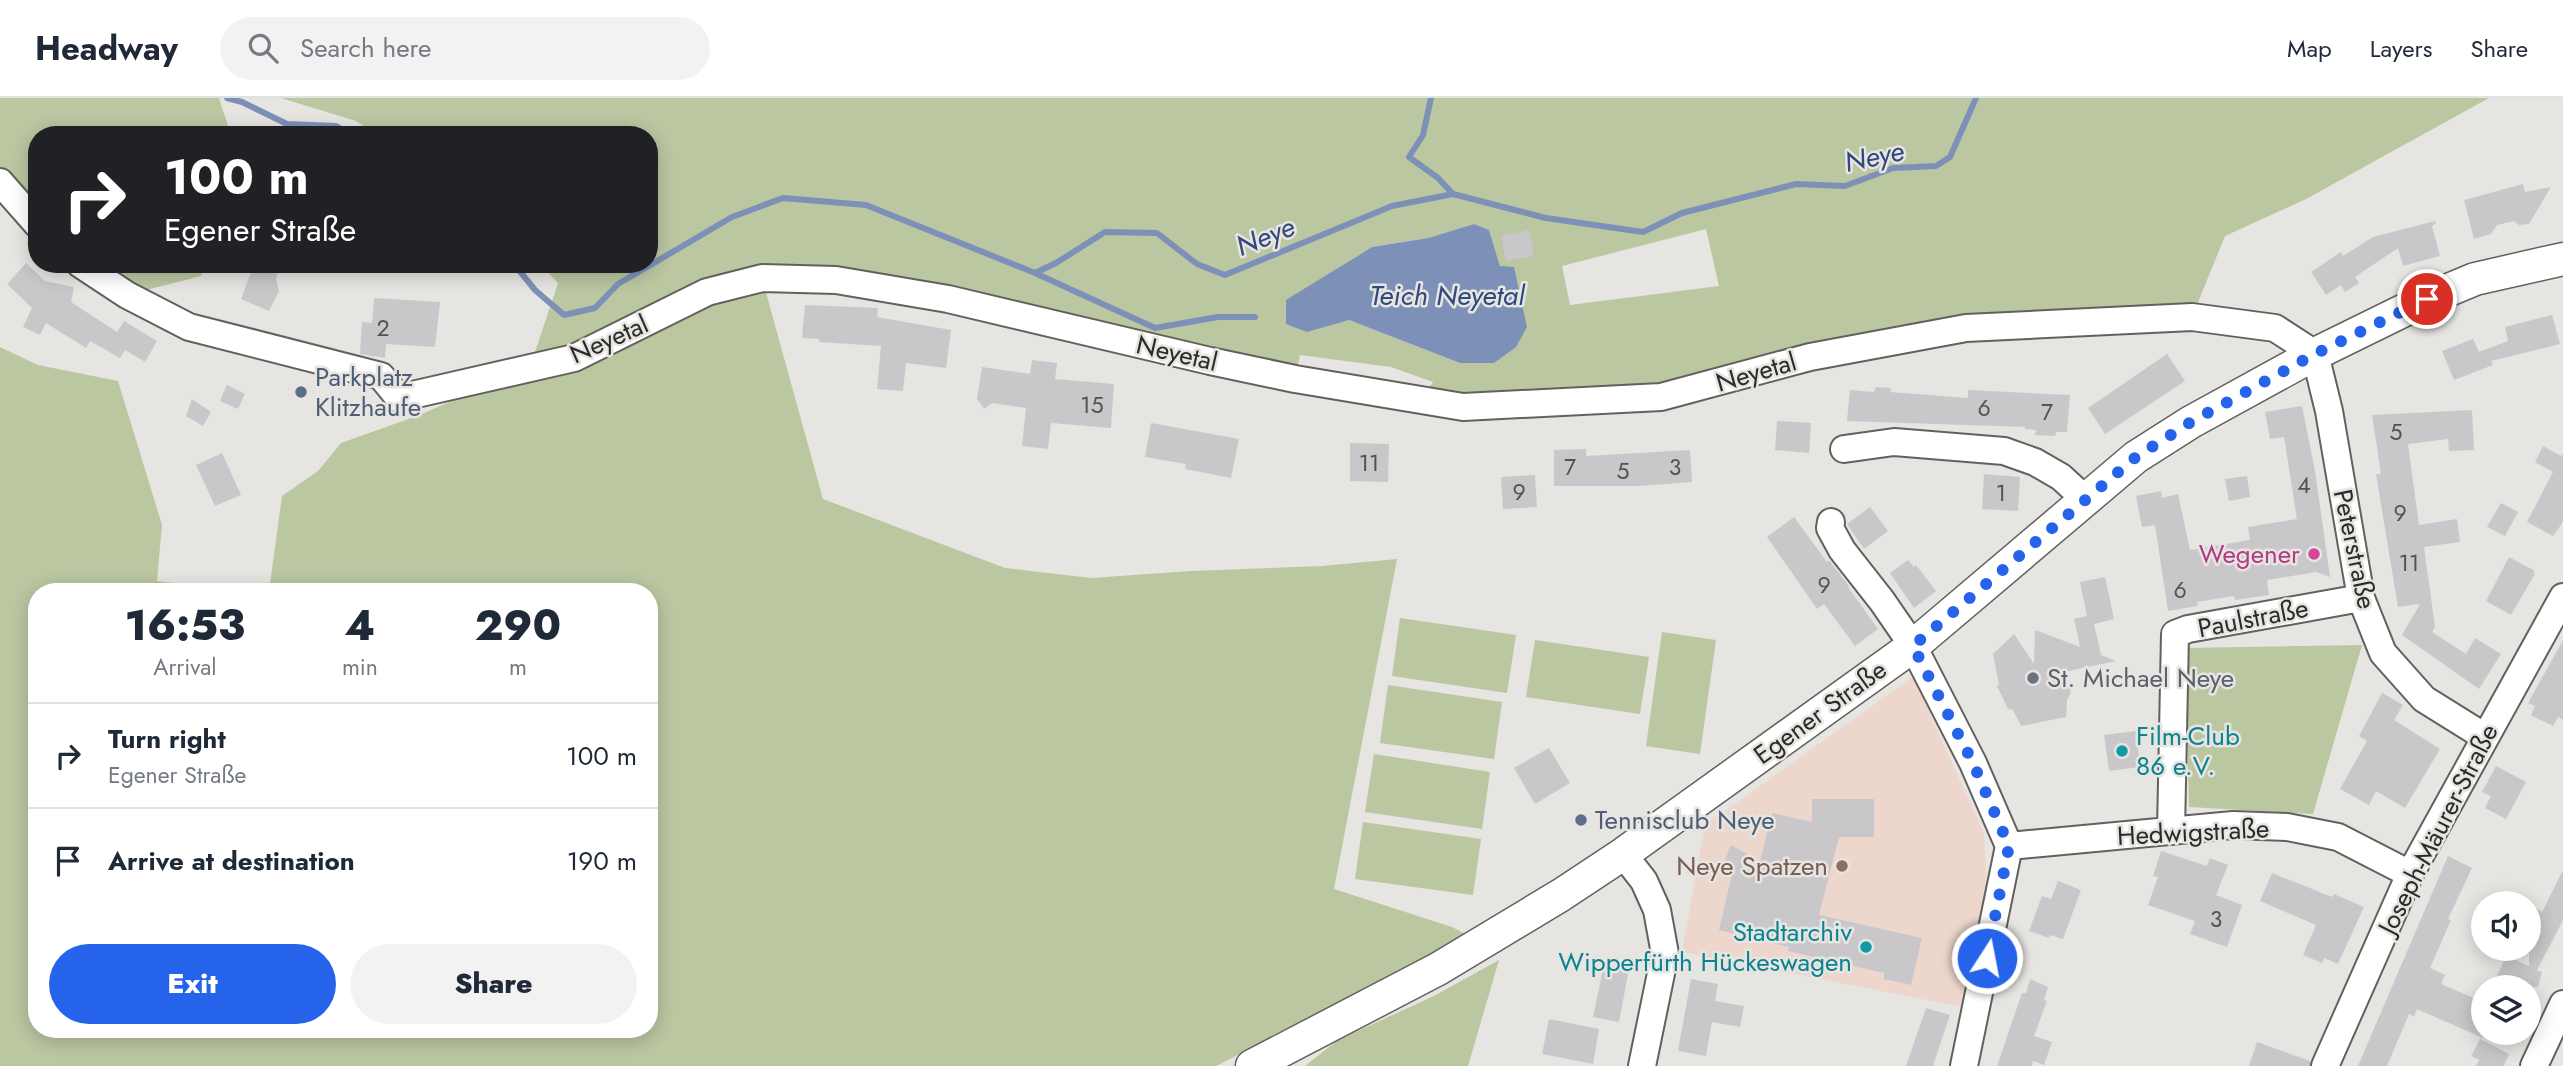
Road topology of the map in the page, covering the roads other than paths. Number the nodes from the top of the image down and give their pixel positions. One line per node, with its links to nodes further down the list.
1 (0, 182): 2 (street)
2 (28, 214)
3 (2563, 259): 5 (street, Egener Straße)
4 (94, 273): 5 (street, Neyetal)
5 (2315, 354): 7 (street, Egener Straße); 10 (street, Peterstraße)
6 (1844, 449): 7 (street)
7 (2086, 500): 11 (street, Egener Straße)
8 (1831, 522): 11 (street)
9 (2563, 597): 12 (street, Joseph-Mäurer-Straße)
10 (2361, 598): 12 (street, Peterstraße); 13 (street, Paulstraße)
11 (1913, 646): 14 (street); 15 (street, Egener Straße)
12 (2485, 737): 16 (street, Joseph-Mäurer-Straße)
13 (2172, 831): 14 (street, Hedwigstraße); 16 (street, Hedwigstraße)
14 (2009, 846): 20 (street)
15 (1623, 854): 18 (street, Egener Straße); 19 (street)
16 (2410, 874): 21 (street, Joseph-Mäurer-Straße)
17 (2563, 1004): 22 (street)
18 (1252, 1066)
19 (1642, 1066)
20 (1964, 1066)
21 (2325, 1066)
22 (2534, 1066)

